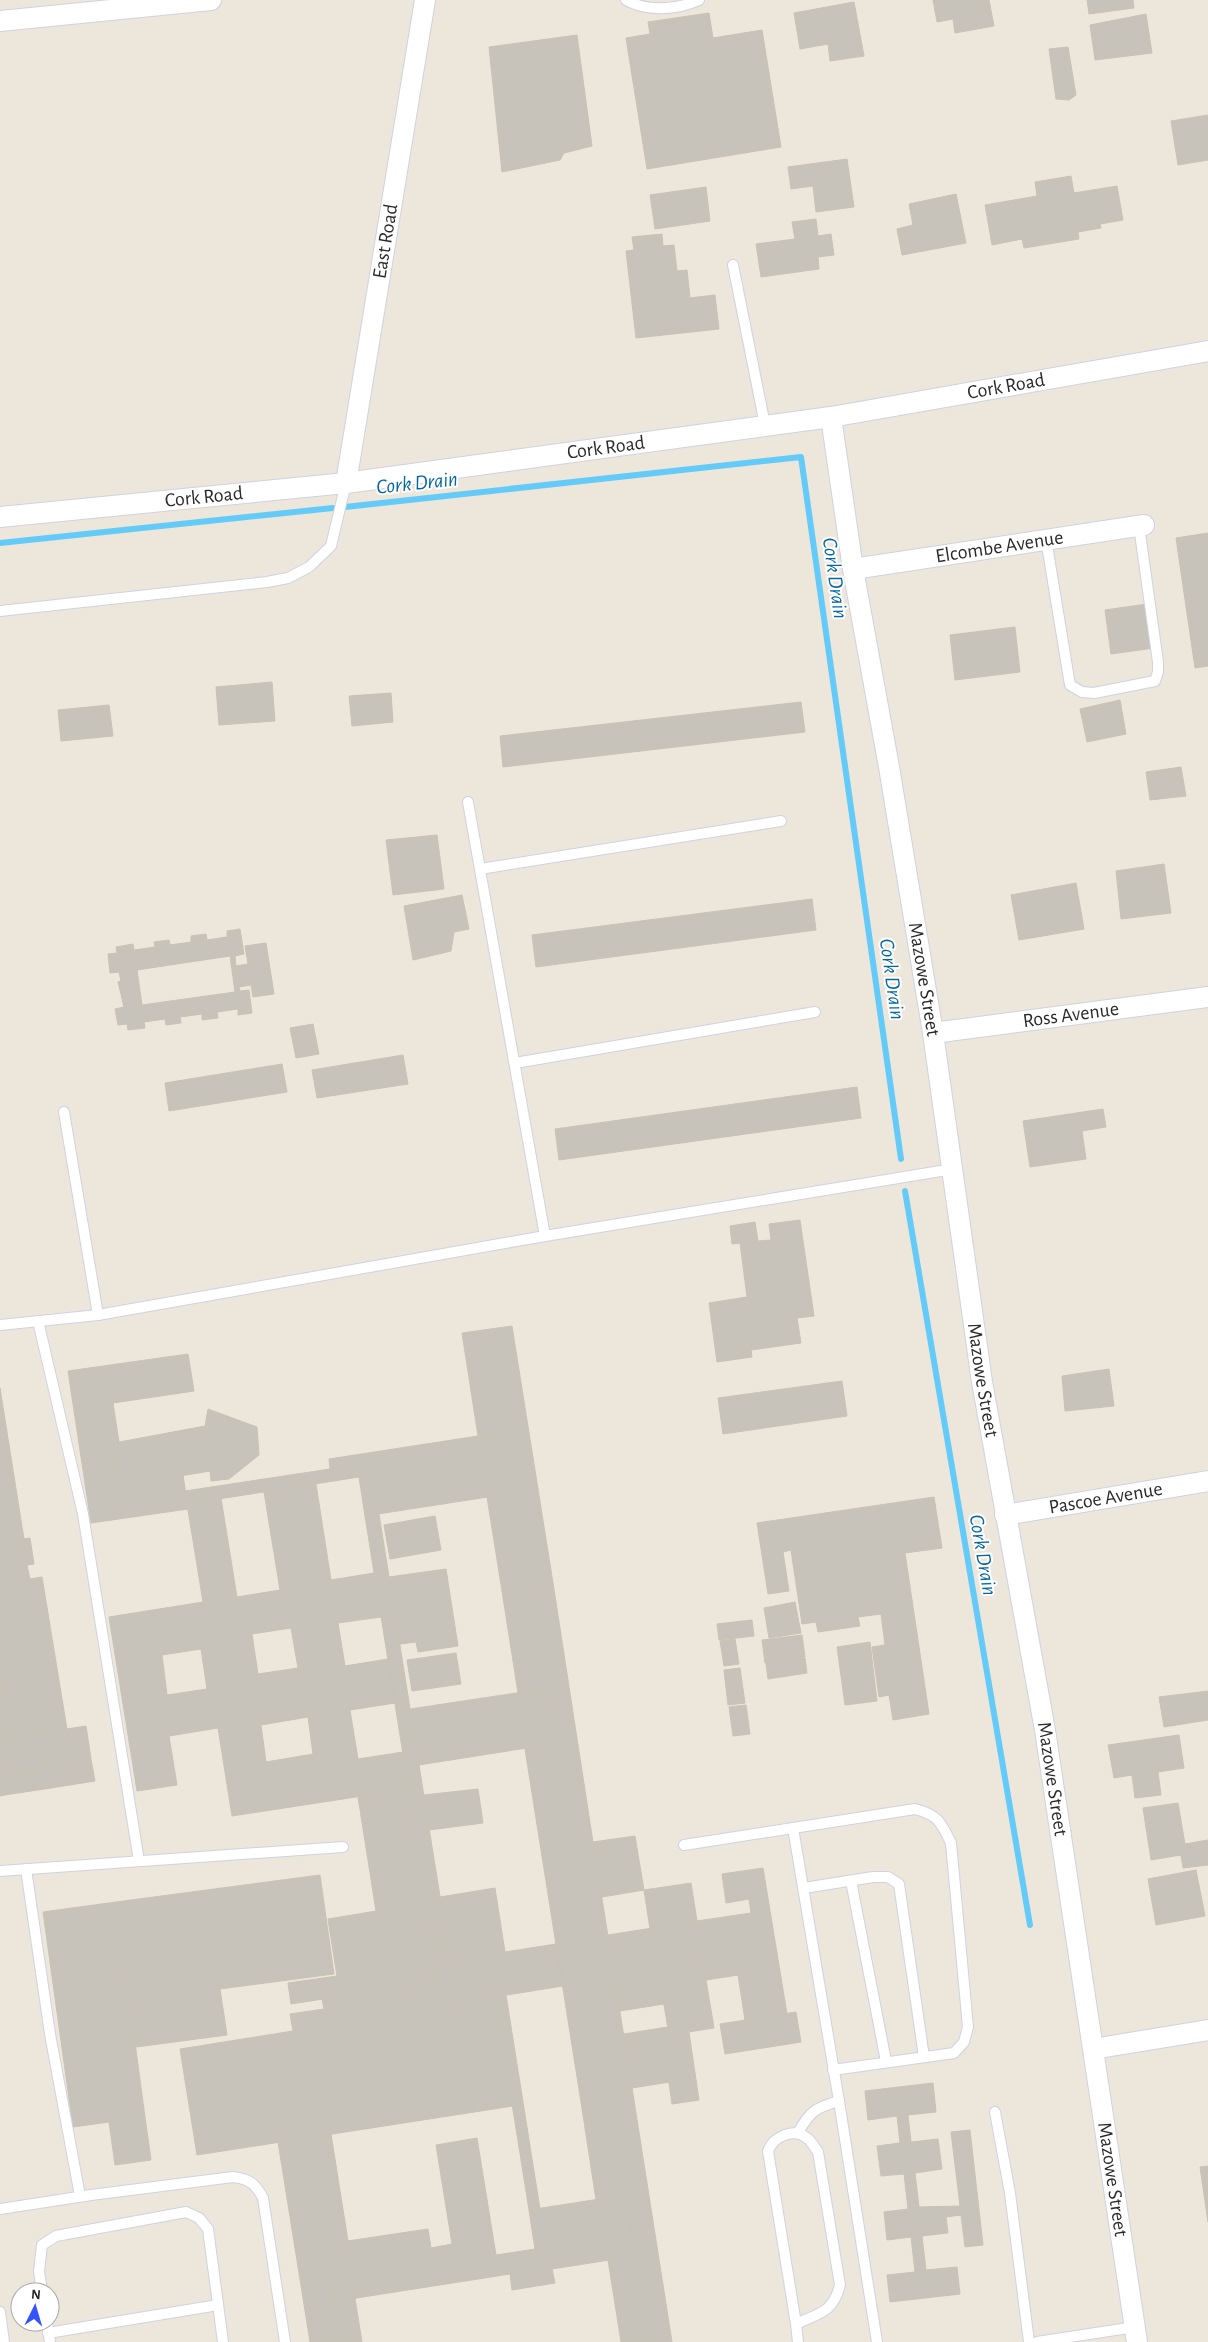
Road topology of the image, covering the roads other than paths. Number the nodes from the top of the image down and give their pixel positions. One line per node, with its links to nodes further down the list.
1 (211, 0): 5 (street)
2 (425, 0): 10 (street, East Road)
3 (626, 0): 4 (lane)
4 (699, 0)
5 (0, 21)
6 (733, 265): 9 (lane)
7 (1208, 351): 8 (street, Cork Road)
8 (831, 417): 9 (street, Cork Road); 14 (street, Mazowe Street)
9 (765, 425): 10 (street, Cork Road)
10 (346, 483): 11 (street, Cork Road); 15 (lane)
11 (0, 517)
12 (1142, 525): 13 (street, Elcombe Avenue); 13 (lane)
13 (1046, 539): 14 (street, Elcombe Avenue)
14 (853, 569): 21 (street, Mazowe Street)
15 (0, 611)
16 (468, 802): 18 (lane)
17 (781, 821): 18 (lane)
18 (480, 868): 22 (lane)
19 (1208, 997): 21 (street, Ross Avenue)
20 (815, 1012): 22 (lane)
21 (933, 1033): 24 (street, Mazowe Street)
22 (516, 1063): 25 (lane)
23 (64, 1112): 26 (lane)
24 (953, 1169): 25 (lane); 30 (street, Mazowe Street)
25 (545, 1236): 26 (lane)
26 (98, 1315): 27 (lane)
27 (38, 1321): 28 (lane); 34 (lane)
28 (0, 1325)
29 (1208, 1481): 30 (street, Pascoe Avenue)
30 (1005, 1515): 40 (street, Mazowe Street)
31 (794, 1828): 32 (lane); 38 (lane); 41 (lane)
32 (684, 1845)
33 (343, 1847): 34 (lane)
34 (139, 1861): 35 (lane)
35 (26, 1869): 36 (lane); 47 (lane)
36 (0, 1871)
37 (851, 1881): 38 (lane); 41 (lane); 42 (lane)
38 (804, 1888): 43 (lane)
39 (1208, 2030): 40 (street)
40 (1093, 2049): 54 (street, Mazowe Street)
41 (924, 2057): 42 (lane)
42 (886, 2061): 43 (lane)
43 (833, 2070): 44 (lane)
44 (840, 2101): 46 (lane); 59 (lane)
45 (995, 2112): 60 (lane)
46 (798, 2133): 52 (lane); 52 (lane)
47 (80, 2196): 48 (lane); 57 (lane)
48 (0, 2209)
49 (41, 2282): 50 (lane)
50 (218, 2305): 53 (lane); 56 (lane)
51 (0, 2312): 55 (lane)
52 (796, 2324): 58 (lane)
53 (60, 2330)
54 (1136, 2334): 61 (lane)
55 (4, 2342)
56 (223, 2342)
57 (285, 2342)
58 (798, 2342)
59 (876, 2342)
60 (1029, 2342)
61 (1037, 2342)

